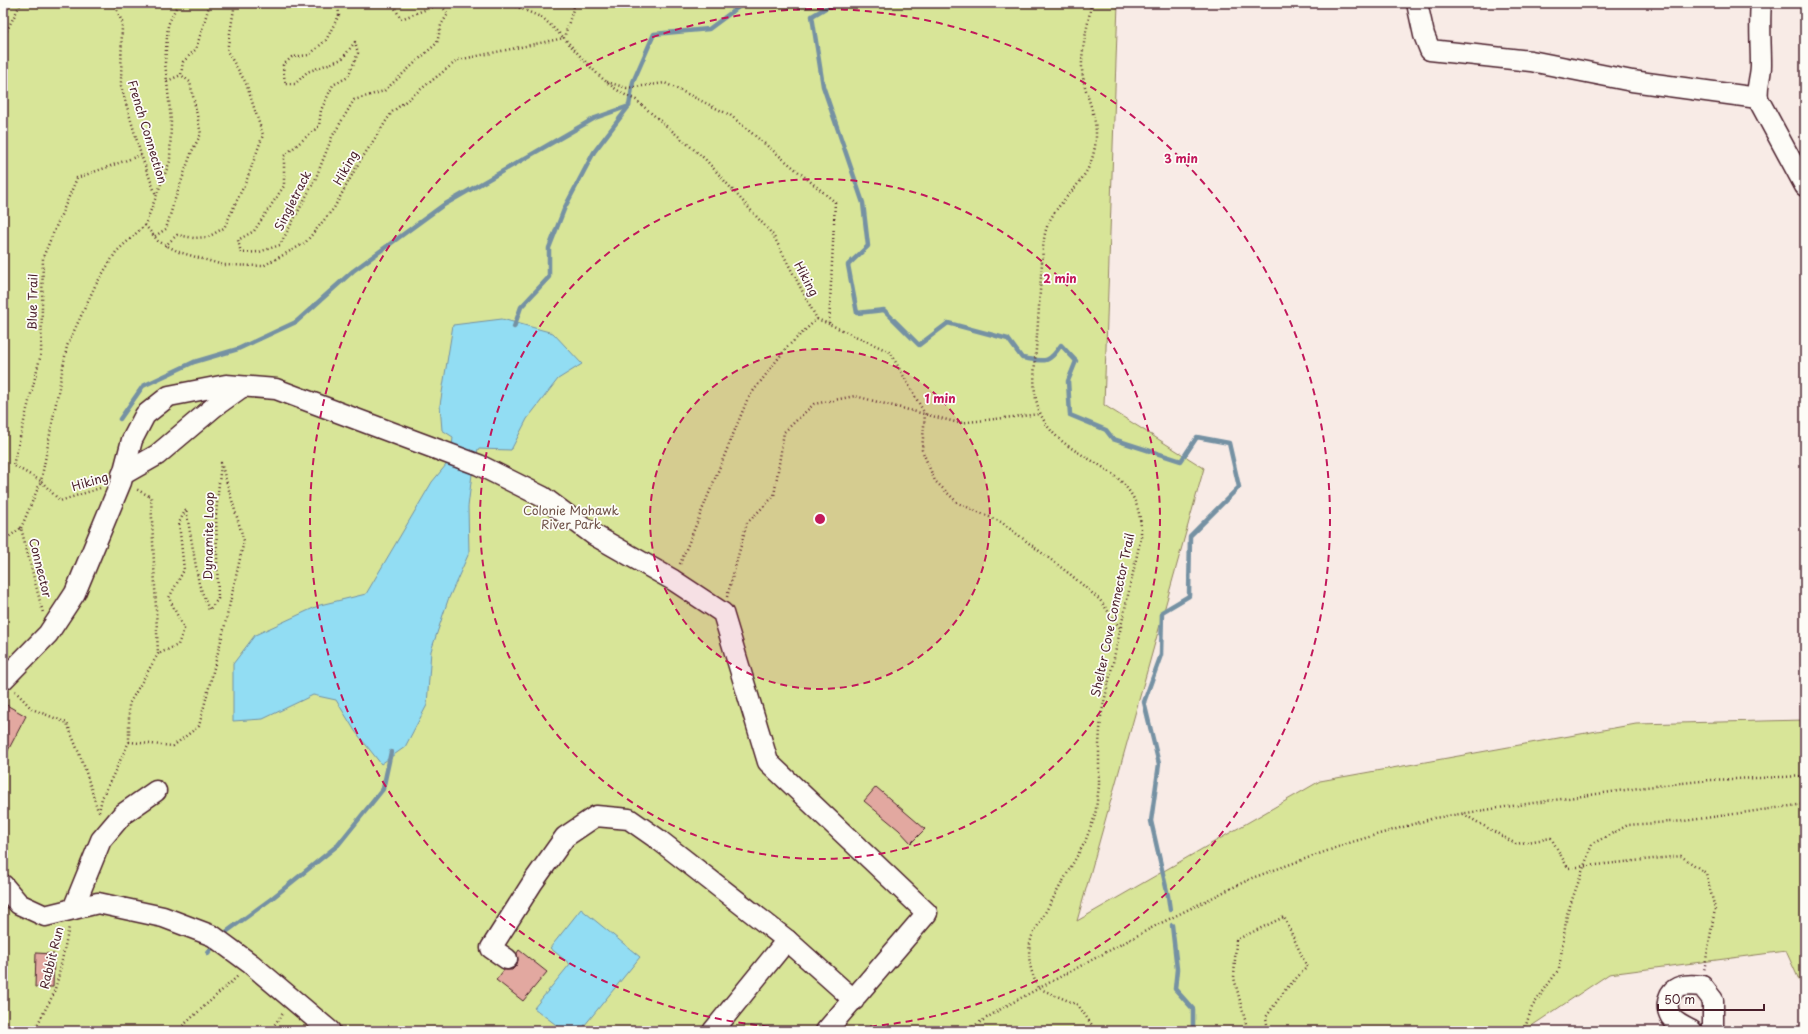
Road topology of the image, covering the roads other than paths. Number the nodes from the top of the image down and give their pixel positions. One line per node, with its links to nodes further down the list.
1 (1417, 3): 3 (street)
2 (1761, 3): 3 (street)
3 (1758, 98): 4 (street)
4 (1805, 186)
5 (242, 387): 6 (street); 6 (street); 13 (street)
6 (122, 478): 7 (street)
7 (3, 680)
8 (156, 792): 10 (street)
9 (3, 885): 10 (street)
10 (73, 909): 14 (street)
11 (787, 940): 12 (street); 13 (street); 15 (street)
12 (507, 959)
13 (854, 1000): 16 (street)
14 (330, 1031)
15 (713, 1031)
16 (826, 1031)
17 (1692, 1031): 18 (street)
18 (1713, 1031)

